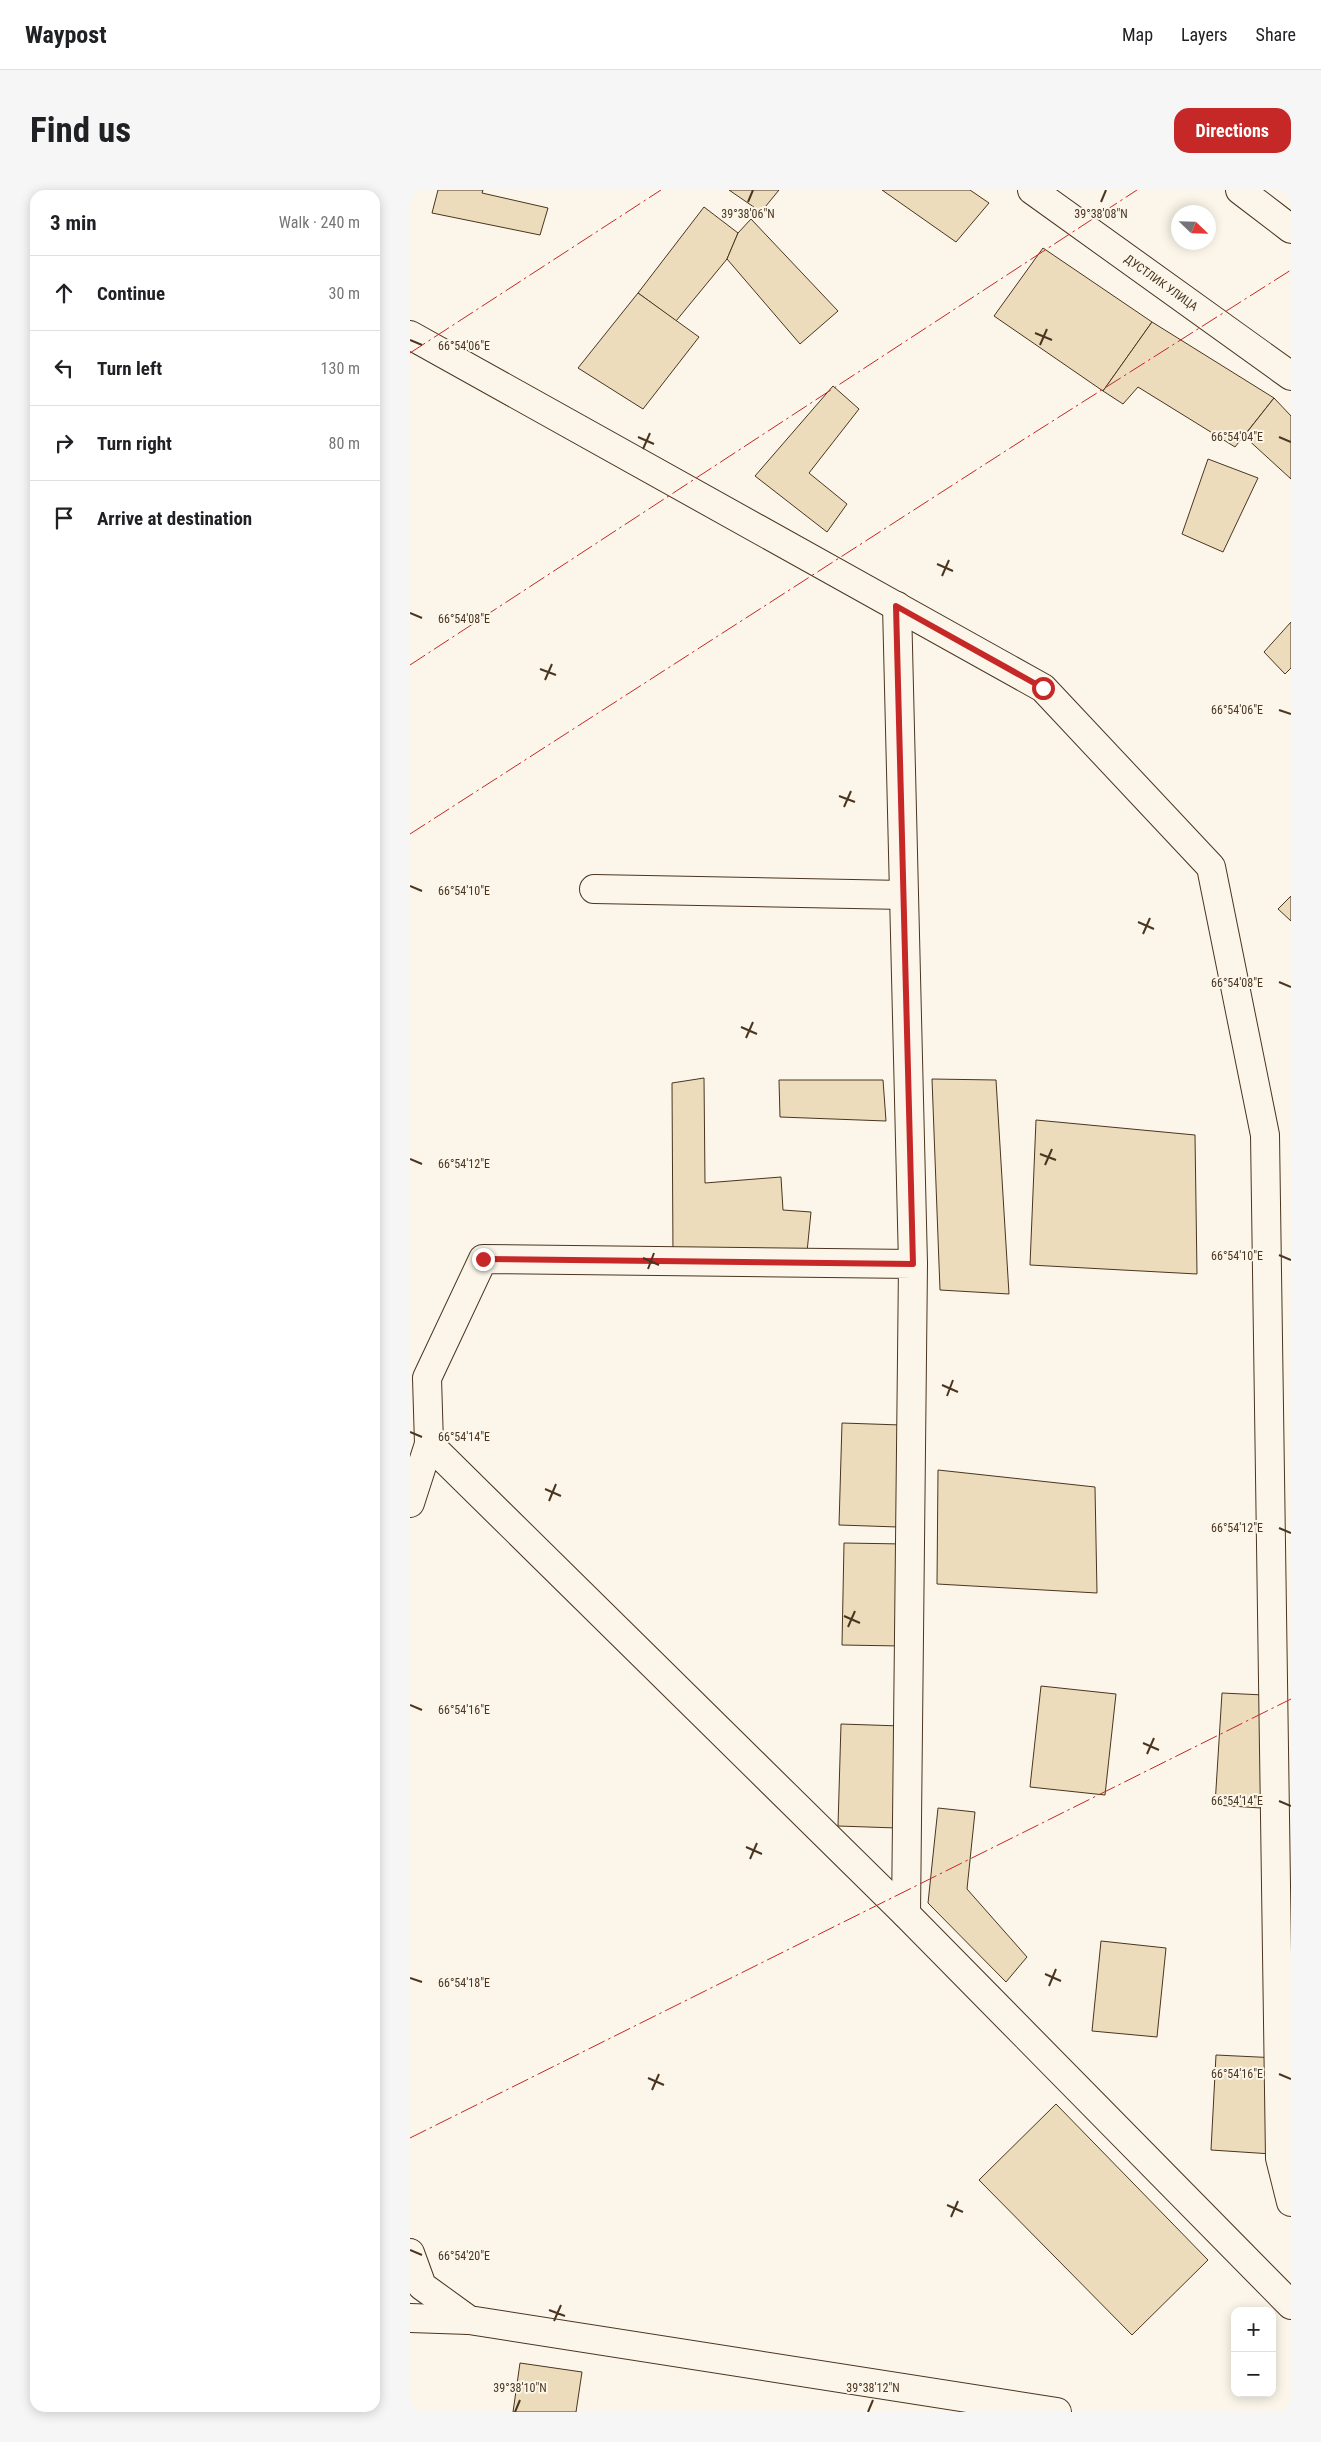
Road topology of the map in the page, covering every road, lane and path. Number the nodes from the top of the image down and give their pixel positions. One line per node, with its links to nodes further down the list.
1 (1032, 190): 5 (street, ДУСТЛИК УЛИЦА)
2 (1240, 190): 3 (street)
3 (1291, 229)
4 (410, 335): 6 (street)
5 (1291, 376)
6 (896, 606): 8 (street); 13 (street)
7 (594, 888): 8 (street)
8 (904, 895): 9 (street)
9 (913, 1264): 11 (street); 14 (street)
10 (410, 1424): 11 (street)
11 (429, 1444): 12 (street); 14 (street)
12 (410, 1503)
13 (1283, 1824): 15 (street)
14 (906, 1914): 17 (street)
15 (1291, 2202)
16 (410, 2254): 19 (street)
17 (1291, 2305)
18 (410, 2318): 19 (street)
19 (469, 2320): 20 (street)
20 (1004, 2408): 21 (street)
21 (1057, 2412)

